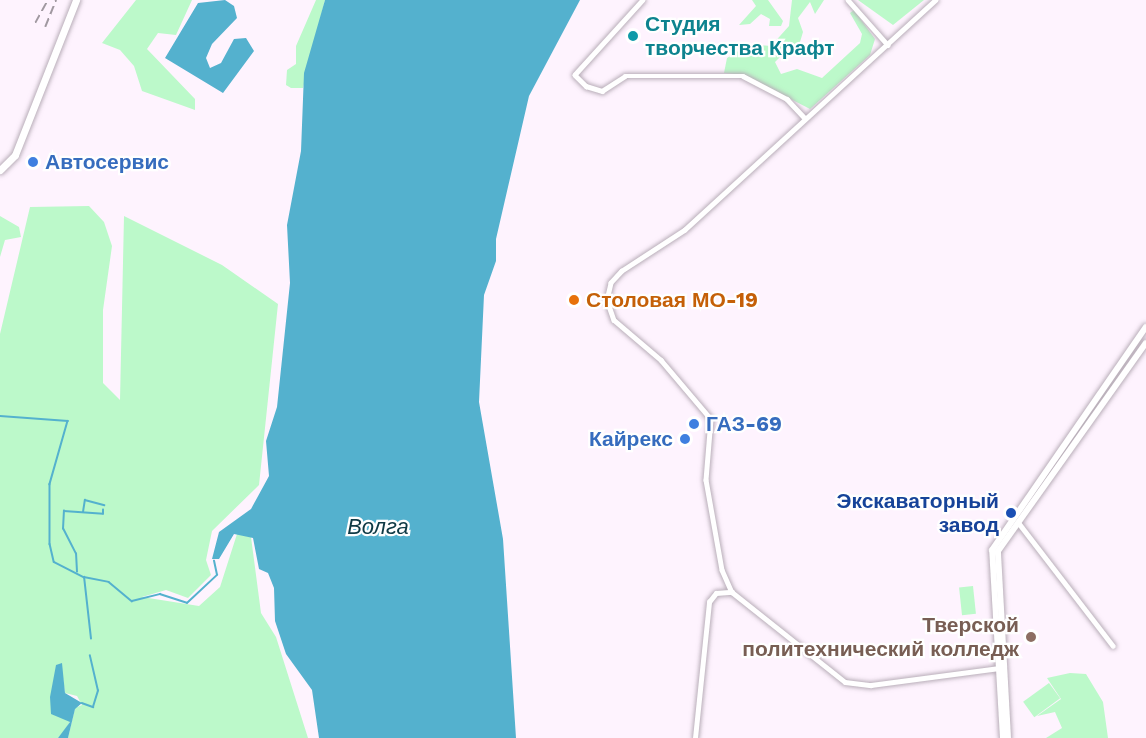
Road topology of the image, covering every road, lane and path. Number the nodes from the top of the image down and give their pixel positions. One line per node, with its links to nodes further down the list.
1 (76, 0): 7 (main road)
2 (643, 0): 6 (street)
3 (848, 0): 5 (street)
4 (936, 0): 5 (street)
5 (888, 45): 6 (street)
6 (804, 117): 11 (street)
7 (0, 170)
8 (1146, 327): 10 (street)
9 (1146, 343): 10 (street)
10 (1015, 519): 12 (street); 13 (street)
11 (732, 592): 13 (street); 14 (street)
12 (1113, 646)
13 (1000, 668): 15 (street); 16 (street)
14 (695, 738)
15 (1003, 738)
16 (1008, 738)

